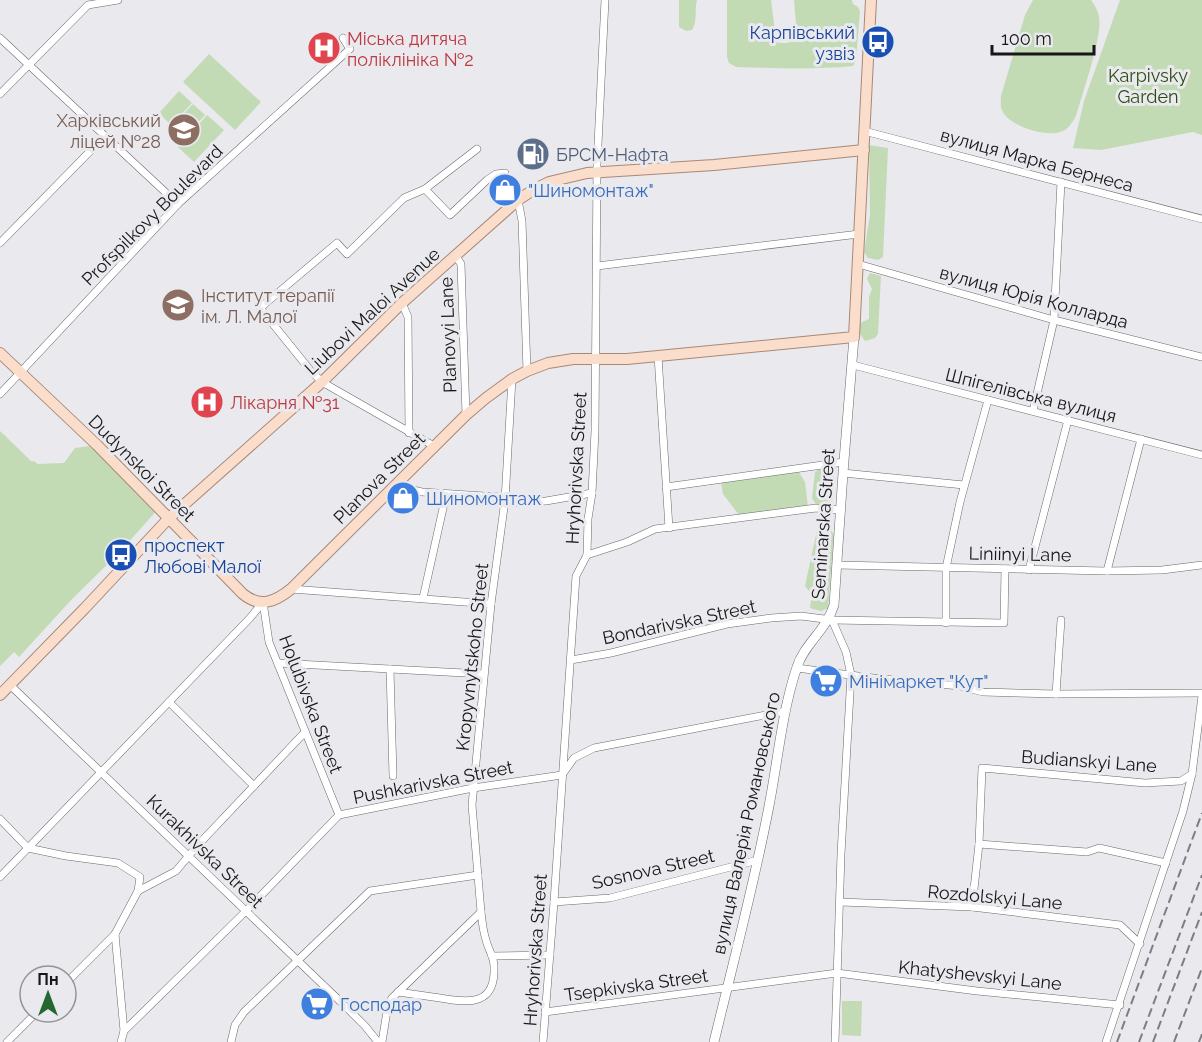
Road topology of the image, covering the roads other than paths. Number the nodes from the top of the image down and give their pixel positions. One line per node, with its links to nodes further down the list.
1 (118, 0): 4 (street)
2 (604, 0): 13 (street, Hryhorivska Street)
3 (871, 0): 9 (main road, Seminarska Street)
4 (85, 2): 7 (street)
5 (0, 38): 7 (street)
6 (343, 38): 18 (street, Profspilkovy Boulevard)
7 (28, 65): 8 (street); 10 (street)
8 (0, 94)
9 (864, 131): 12 (main road, Seminarska Street); 15 (street, вулиця Марка Бернеса)
10 (105, 136): 18 (street); 21 (street)
11 (477, 149): 16 (street)
12 (864, 150): 13 (main road, Liubovi Maloi Avenue); 20 (main road, Seminarska Street)
13 (598, 172): 17 (main road, Liubovi Maloi Avenue); 24 (street, Hryhorivska Street)
14 (505, 173): 16 (street)
15 (1060, 182): 19 (street, вулиця Марка Бернеса); 26 (street)
16 (425, 189): 36 (street)
17 (518, 200): 22 (main road, Liubovi Maloi Avenue); 33 (street)
18 (178, 204): 34 (street, Profspilkovy Boulevard)
19 (1202, 219)
20 (859, 234): 23 (main road, Seminarska Street); 24 (street)
21 (0, 243)
22 (455, 255): 25 (main road, Liubovi Maloi Avenue); 40 (street, Planovyi Lane)
23 (858, 264): 26 (street, вулиця Юрія Колларда); 27 (main road, Seminarska Street)
24 (597, 266): 31 (street, Hryhorivska Street)
25 (402, 303): 36 (main road, Liubovi Maloi Avenue); 42 (street)
26 (1054, 320): 30 (street, вулиця Юрія Колларда); 39 (street)
27 (854, 337): 29 (main road, Planova Street); 32 (street, Seminarska Street)
28 (0, 353): 34 (main road, Dudynskoi Street)
29 (658, 356): 31 (main road, Planova Street); 50 (street)
30 (1202, 357)
31 (596, 360): 33 (main road, Planova Street); 51 (street, Hryhorivska Street)
32 (853, 365): 38 (street, Шпігелівська вулиця); 46 (street, Seminarska Street)
33 (527, 371): 35 (main road, Planova Street)
34 (21, 373): 37 (street, Profspilkovy Boulevard); 55 (main road, Dudynskoi Street)
35 (512, 379): 40 (main road, Planova Street); 53 (street, Kropyvnytskoho Street)
36 (322, 382): 42 (street); 55 (main road, Liubovi Maloi Avenue)
37 (0, 394)
38 (988, 400): 39 (street, Шпігелівська вулиця); 48 (street)
39 (1033, 411): 41 (street, Шпігелівська вулиця)
40 (466, 415): 44 (main road, Planova Street)
41 (1068, 420): 43 (street, Шпігелівська вулиця); 62 (street)
42 (409, 433): 44 (street)
43 (1141, 439): 45 (street, Шпігелівська вулиця); 63 (street)
44 (434, 446): 49 (main road, Planova Street)
45 (1202, 455)
46 (844, 462): 47 (street, Seminarska Street); 50 (street)
47 (843, 473): 48 (street); 54 (street, Seminarska Street)
48 (964, 485): 60 (street)
49 (395, 486): 52 (street); 64 (main road, Planova Street)
50 (666, 487): 56 (street)
51 (592, 493): 53 (street); 57 (street, Hryhorivska Street)
52 (446, 495): 53 (street); 65 (street)
53 (505, 500): 67 (street, Kropyvnytskoho Street)
54 (840, 510): 56 (street); 59 (street, Seminarska Street)
55 (169, 518): 66 (main road, Dudynskoi Street); 77 (main road, Liubovi Maloi Avenue)
56 (669, 528): 57 (street)
57 (586, 555): 71 (street, Hryhorivska Street)
58 (1202, 564): 63 (street, Liniinyi Lane)
59 (837, 565): 60 (street, Liniinyi Lane); 68 (street, Seminarska Street)
60 (946, 568): 61 (street, Liniinyi Lane); 70 (street)
61 (1005, 569): 62 (street, Liniinyi Lane); 70 (street, Bondarivska Street)
62 (1029, 570): 63 (street, Liniinyi Lane)
63 (1107, 571)
64 (291, 589): 65 (street); 66 (main road, Planova Street)
65 (423, 598): 67 (street)
66 (262, 602): 72 (street, Holubivska Street); 81 (street, Planova Street)
67 (490, 604): 75 (street, Kropyvnytskoho Street)
68 (830, 620): 70 (street, Bondarivska Street); 71 (street, Bondarivska Street); 73 (street, вулиця Валерія Романовського); 76 (street, Seminarska Street)
69 (1061, 620): 78 (street)
70 (946, 623)
71 (571, 660): 86 (street, Hryhorivska Street)
72 (278, 663): 74 (street); 83 (street, Holubivska Street)
73 (796, 668): 76 (street); 82 (street, вулиця Валерія Романовського)
74 (390, 669): 75 (street); 87 (street)
75 (483, 674): 89 (street, Kropyvnytskoho Street)
76 (851, 675): 78 (street); 101 (street, Seminarska Street)
77 (10, 685): 79 (main road, Liubovi Maloi Avenue); 84 (street, Kurakhivska Street)
78 (1056, 694): 80 (street)
79 (0, 695)
80 (1202, 695): 85 (street)
81 (169, 702): 84 (street, Planova Street); 88 (street)
82 (786, 711): 86 (street); 95 (street, вулиця Валерія Романовського)
83 (305, 732): 88 (street); 90 (street, Holubivska Street)
84 (101, 772): 93 (street, Planova Street); 94 (street, Kurakhivska Street)
85 (1192, 774): 92 (street, Budianskyi Lane); 96 (street)
86 (562, 775): 89 (street, Pushkarivska Street); 100 (street, Hryhorivska Street)
87 (393, 776)
88 (254, 786): 94 (street)
89 (473, 788): 90 (street, Pushkarivska Street); 97 (street, Kropyvnytskoho Street)
90 (339, 815): 103 (street, Pushkarivska Street)
91 (0, 819): 93 (street)
92 (980, 844): 96 (street); 102 (street)
93 (28, 848): 98 (street, Planova Street); 99 (street)
94 (189, 856): 99 (street); 103 (street, Kurakhivska Street)
95 (758, 860): 100 (street, Sosnova Street); 112 (street, вулиця Валерія Романовського)
96 (1166, 862): 106 (street)
97 (478, 874): 104 (street, Kropyvnytskoho Street); 109 (street)
98 (0, 877)
99 (138, 891): 105 (street)
100 (554, 902): 107 (street, Hryhorivska Street)
101 (840, 902): 102 (street, Rozdolskyi Lane); 111 (street, Seminarska Street)
102 (972, 907): 106 (street, Rozdolskyi Lane)
103 (246, 911): 109 (street, Kurakhivska Street); 117 (street, Pushkarivska Street)
104 (481, 912): 108 (street, Kropyvnytskoho Street); 113 (street)
105 (115, 934): 110 (street); 117 (street)
106 (1140, 944): 114 (street)
107 (549, 955): 108 (street); 115 (street, Hryhorivska Street)
108 (492, 956): 113 (street, Kropyvnytskoho Street)
109 (298, 961): 120 (street); 121 (street, Kurakhivska Street)
110 (78, 971)
111 (837, 973): 112 (street, Tsepkivska Street); 114 (street, Khatyshevskyi Lane); 124 (street, Seminarska Street)
112 (727, 988): 115 (street, Tsepkivska Street); 123 (street, вулиця Валерія Романовського)
113 (398, 992): 121 (street)
114 (1120, 1005): 125 (street)
115 (545, 1012): 122 (street, Hryhorivska Street)
116 (25, 1024): 118 (street)
117 (124, 1032): 119 (street)
118 (7, 1042)
119 (121, 1042)
120 (231, 1042)
121 (380, 1042)
122 (543, 1042)
123 (714, 1042)
124 (835, 1042)
125 (1106, 1042)

